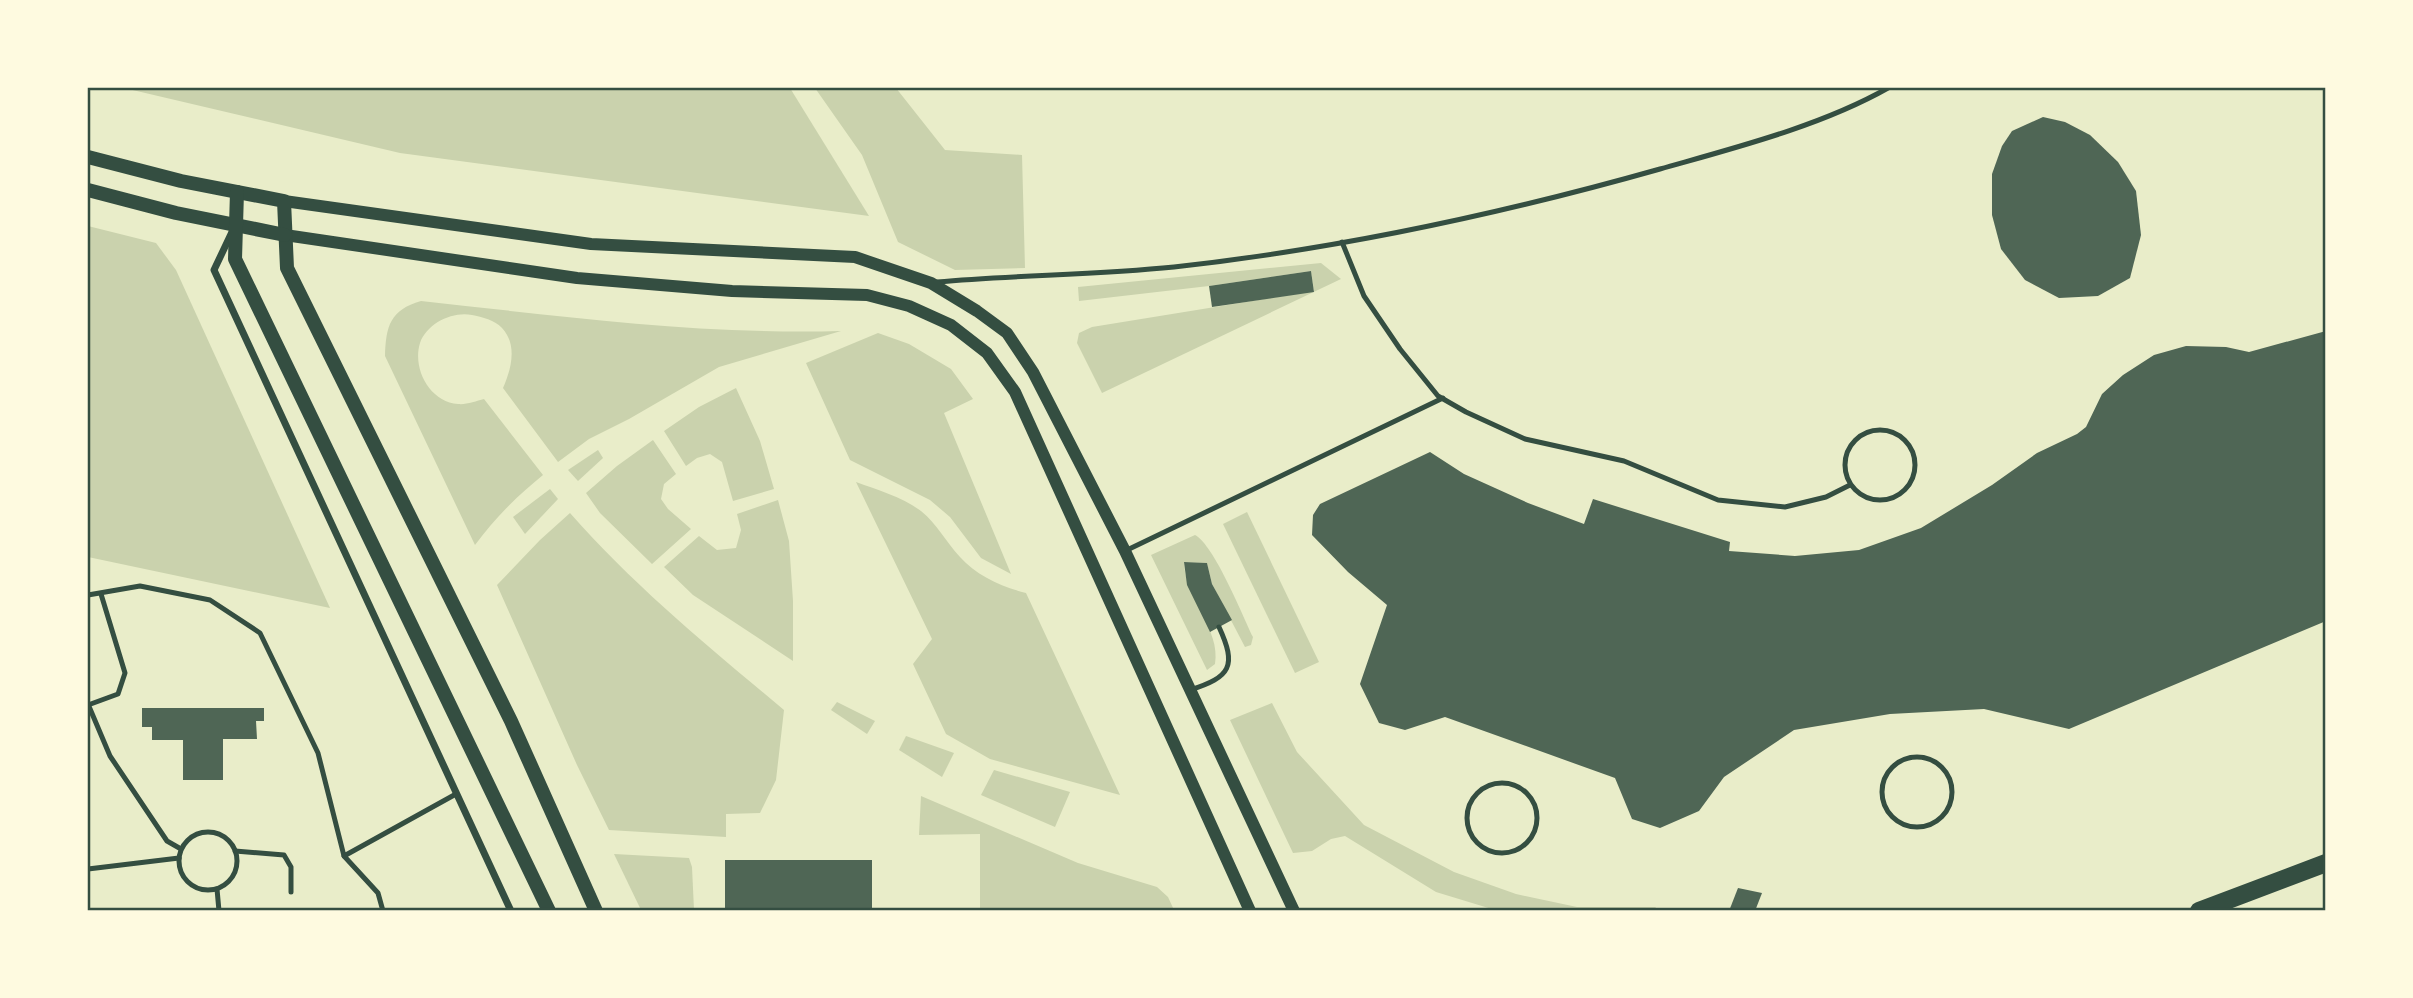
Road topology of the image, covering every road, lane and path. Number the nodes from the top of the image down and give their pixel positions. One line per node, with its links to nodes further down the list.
1 (1888, 88): 8 (lane)
2 (88, 157): 4 (main road)
3 (88, 190): 6 (main road)
4 (237, 192): 5 (main road); 6 (main road)
5 (284, 201): 7 (main road); 9 (street)
6 (236, 225): 7 (main road); 19 (street); 32 (main road)
7 (285, 235): 33 (main road); 34 (street)
8 (1342, 242): 9 (lane); 10 (lane)
9 (932, 283): 12 (street)
10 (1443, 398): 11 (lane); 12 (lane)
11 (1850, 485): 11 (lane)
12 (1125, 551): 16 (street)
13 (101, 594): 14 (lane); 17 (lane); 23 (lane)
14 (88, 595)
15 (1220, 627): 16 (lane)
16 (1189, 690): 35 (street)
17 (88, 704): 21 (lane)
18 (1943, 768): 18 (lane)
19 (456, 794): 23 (lane); 31 (street)
20 (1528, 794): 20 (lane)
21 (181, 849): 22 (lane); 24 (lane)
22 (235, 850): 27 (lane); 28 (lane)
23 (344, 856): 30 (lane)
24 (179, 858): 26 (lane); 27 (lane)
25 (2326, 863): 36 (main road)
26 (88, 869)
27 (217, 889): 29 (lane)
28 (291, 892)
29 (219, 911)
30 (383, 911)
31 (511, 911)
32 (549, 911)
33 (596, 911)
34 (1250, 911)
35 (1294, 911)
36 (2199, 911)

